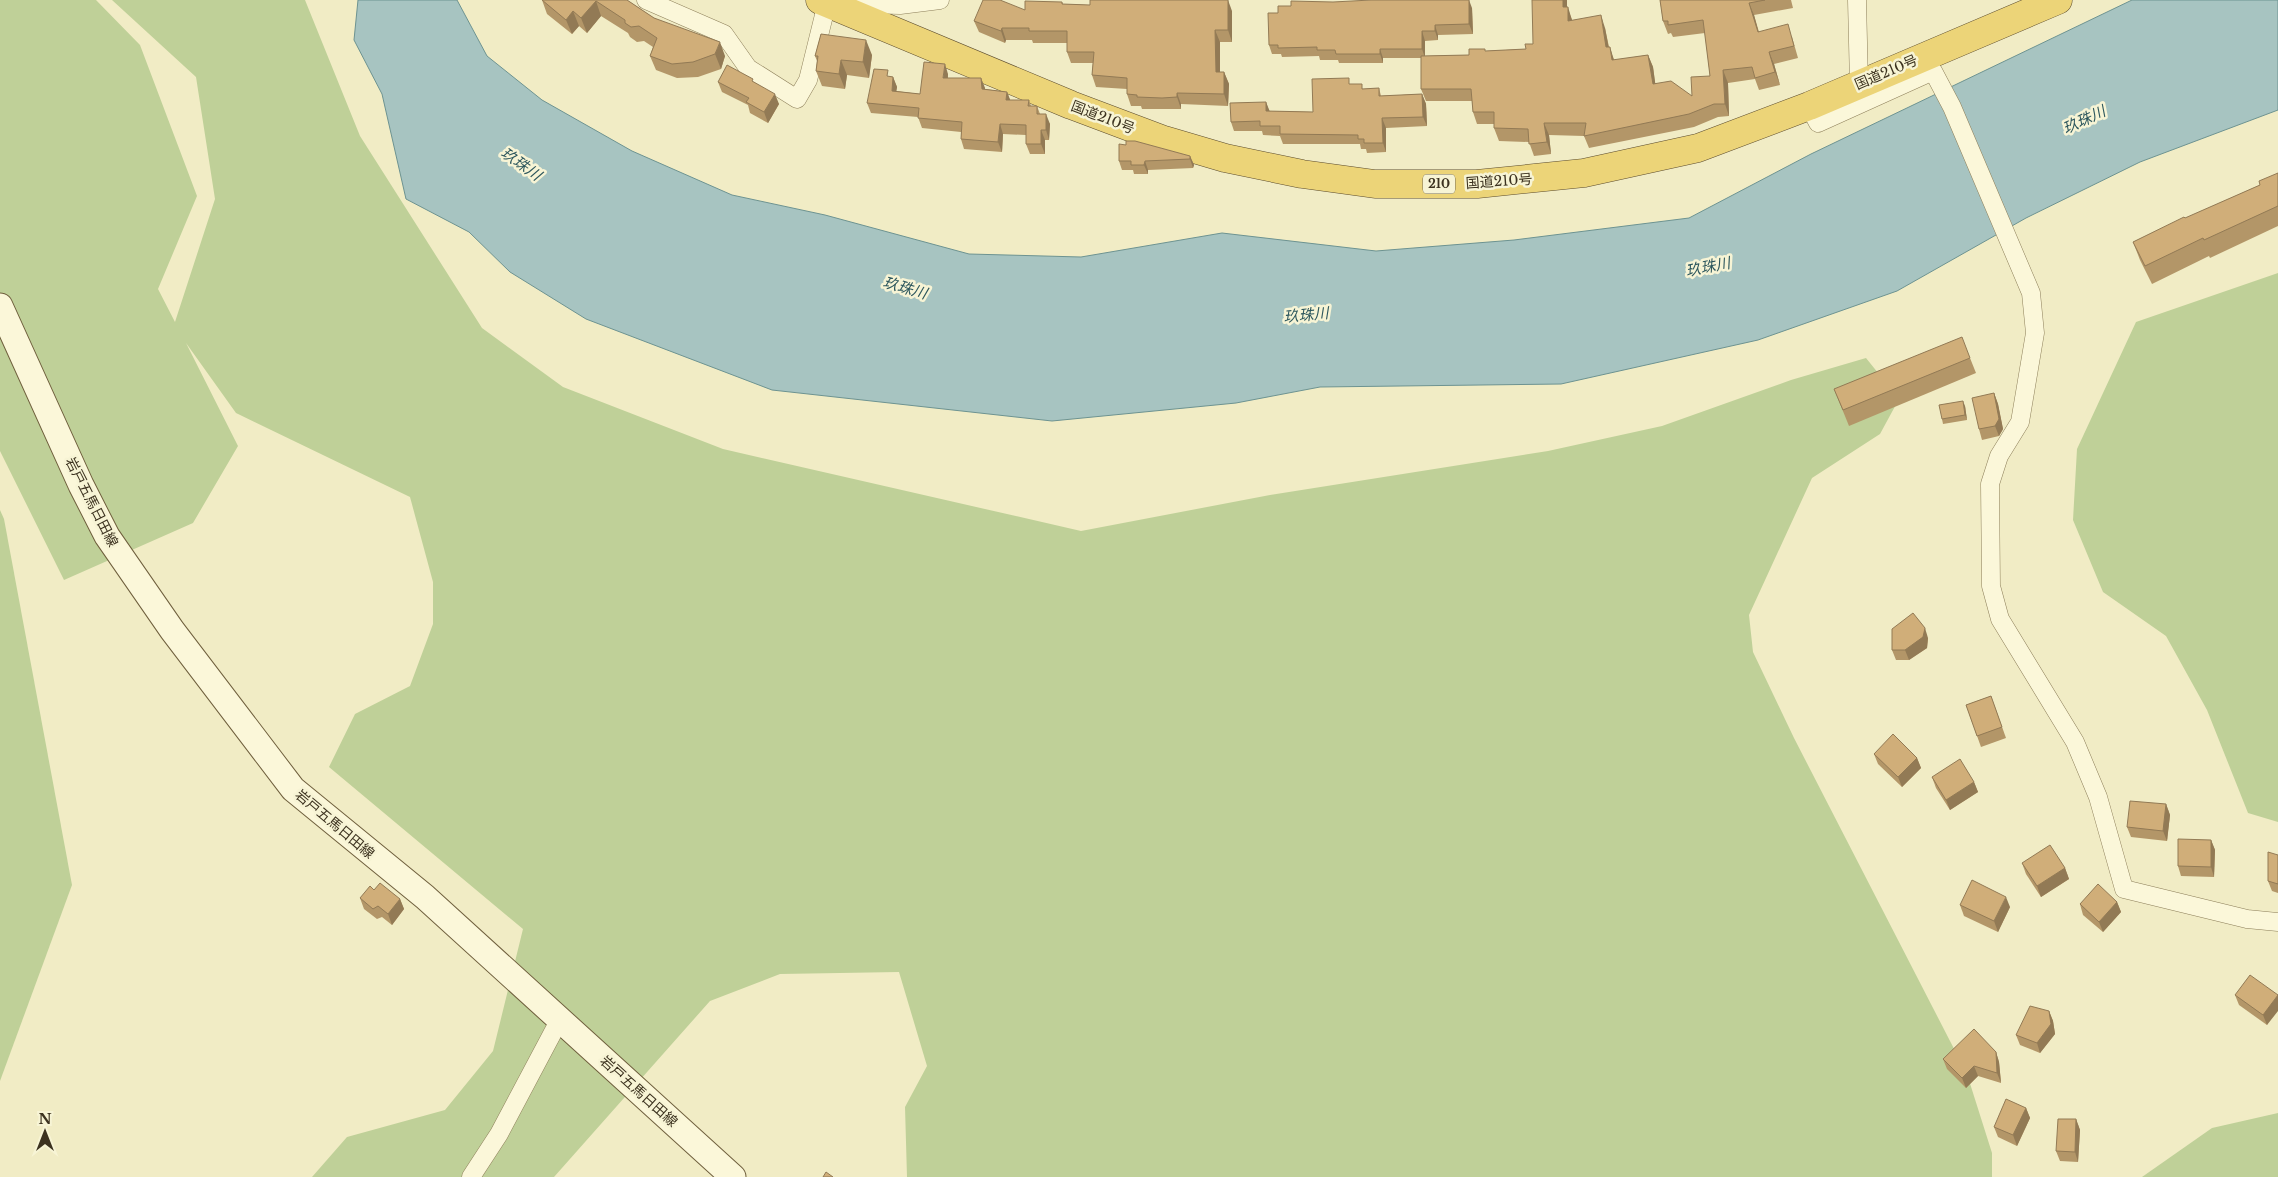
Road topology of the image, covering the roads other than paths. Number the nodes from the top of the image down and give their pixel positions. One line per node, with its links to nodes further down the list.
1 (646, 0): 5 (street)
2 (940, 0): 5 (street)
3 (1857, 0): 6 (street)
4 (2058, 0): 6 (highway, 国道210号 / 210)
5 (823, 2): 7 (highway, 国道210号 / 210)
6 (1859, 84): 7 (highway, 国道210号 / 210)
7 (1809, 106): 9 (street)
8 (0, 306): 10 (main road, 岩戸五馬日田線)
9 (2278, 922)
10 (560, 1019): 11 (street); 12 (main road, 岩戸五馬日田線)
11 (471, 1177)
12 (734, 1177)

